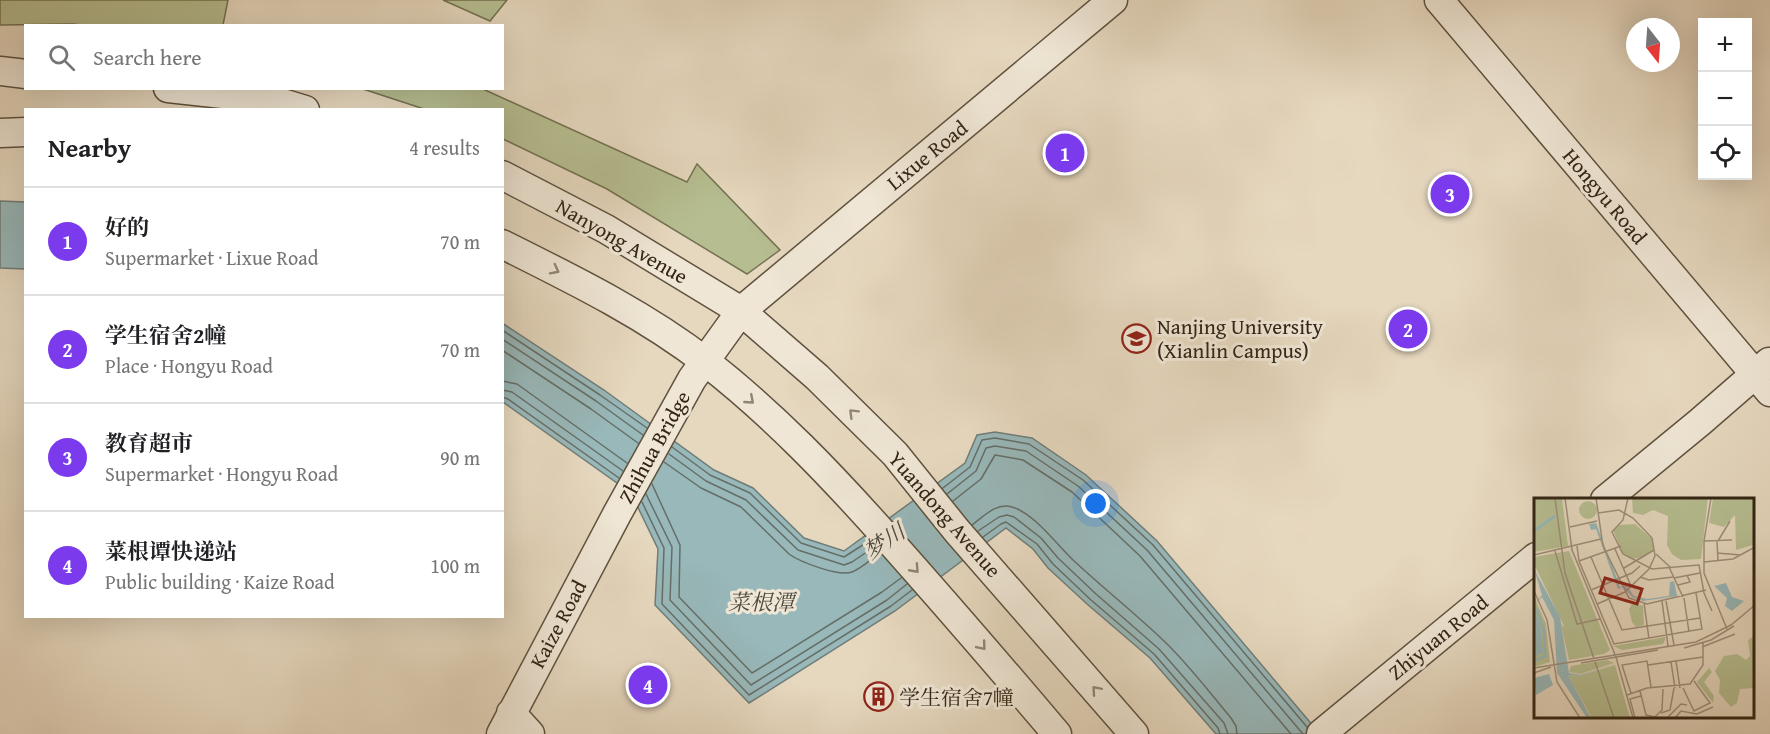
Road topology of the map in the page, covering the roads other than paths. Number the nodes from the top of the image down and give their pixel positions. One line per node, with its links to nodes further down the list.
1 (1113, 0): 12 (street, Lixue Road)
2 (1439, 0): 14 (street, Hongyu Road)
3 (0, 71): 4 (street)
4 (24, 74)
5 (180, 90): 6 (street)
6 (268, 104): 7 (street)
7 (293, 108)
8 (24, 132): 9 (street)
9 (0, 133)
10 (504, 176): 12 (street, Nanyong Avenue)
11 (504, 245): 13 (street, one-way to 13)
12 (741, 310): 13 (street, Lixue Road); 22 (street, Yuandong Avenue, one-way to 12)
13 (699, 370): 16 (street, Zhihua Bridge); 21 (street, one-way to 21)
14 (1765, 375): 15 (street)
15 (1607, 498)
16 (617, 514): 18 (street, Kaize Road)
17 (1534, 559): 19 (street, Zhiyuan Road)
18 (506, 723): 20 (street)
19 (1330, 726)
20 (530, 734)
21 (1056, 734)
22 (1134, 734)

